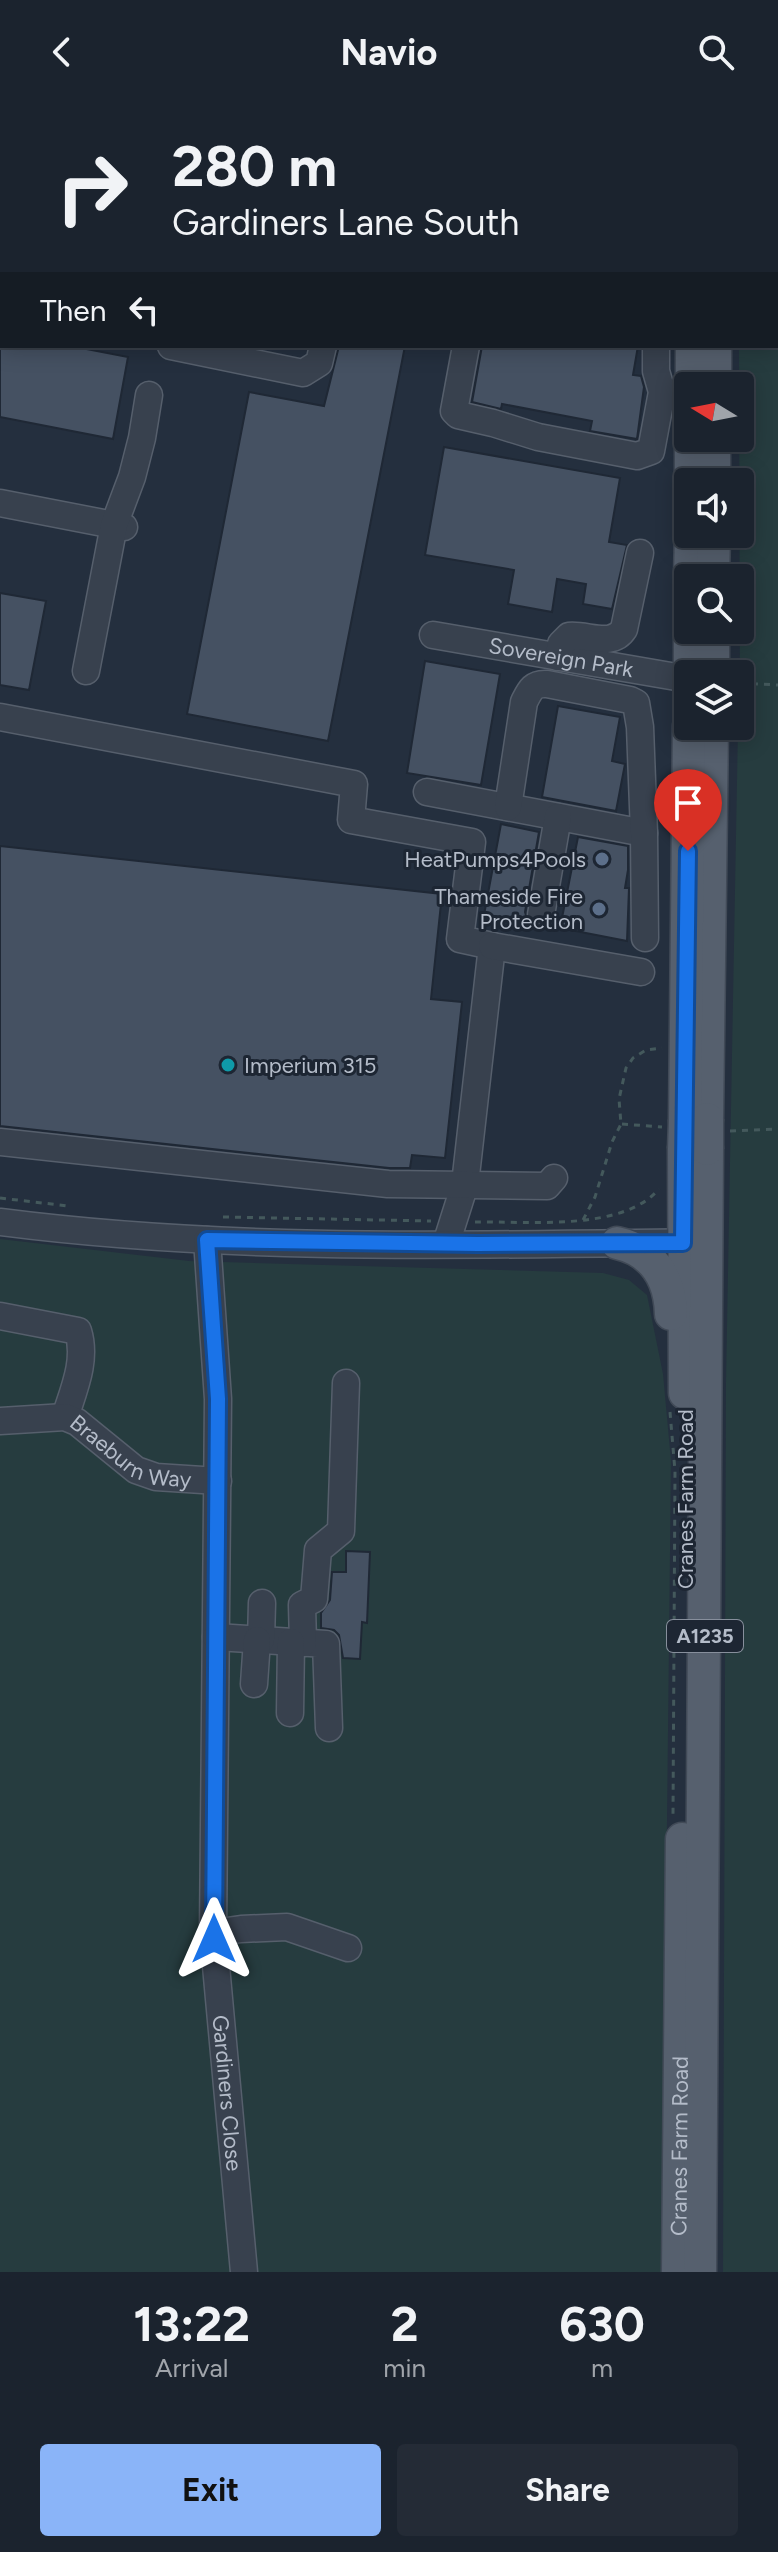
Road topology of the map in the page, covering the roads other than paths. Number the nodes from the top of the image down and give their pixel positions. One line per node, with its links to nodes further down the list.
1 (181, 348): 2 (street)
2 (323, 348)
3 (466, 348): 11 (street)
4 (656, 348): 9 (street)
5 (692, 348): 7 (main road)
6 (715, 348): 8 (main road)
7 (686, 372)
8 (715, 372)
9 (674, 385)
10 (149, 395): 13 (street)
11 (674, 404)
12 (0, 503): 13 (street)
13 (119, 526): 17 (street)
14 (640, 553): 16 (street)
15 (433, 635): 16 (street, Sovereign Park)
16 (558, 657): 18 (street, Sovereign Park)
17 (86, 671)
18 (641, 672): 19 (street, Sovereign Park); 20 (street)
19 (674, 675)
20 (636, 703): 25 (street); 27 (street)
21 (0, 717): 30 (street)
22 (689, 740): 32 (main road, Cranes Farm Road / A1235)
23 (711, 740): 32 (main road, Cranes Farm Road / A1235)
24 (427, 792): 25 (street)
25 (508, 807): 26 (street)
26 (558, 817): 27 (street); 28 (street)
27 (644, 833): 29 (street)
28 (541, 915)
29 (645, 938)
30 (492, 946): 31 (street); 35 (street)
31 (641, 972)
32 (696, 1134): 40 (main road, Cranes Farm Road / A1235)
33 (0, 1142): 35 (street)
34 (554, 1178): 35 (street)
35 (465, 1184): 39 (street)
36 (0, 1222): 38 (street)
37 (617, 1228): 39 (street); 40 (street); 45 (main road, A1235)
38 (211, 1229): 39 (street); 46 (street, Gardiners Close)
39 (449, 1233)
40 (695, 1242): 45 (main road, Cranes Farm Road / A1235); 58 (main road, Cranes Farm Road / A1235)
41 (0, 1316): 43 (street)
42 (346, 1383): 50 (street)
43 (65, 1417): 44 (street, Braeburn Way); 46 (street, Braeburn Way)
44 (0, 1421)
45 (685, 1432): 57 (main road, Cranes Farm Road / A1235)
46 (218, 1481): 48 (street, Gardiners Close)
47 (262, 1603): 49 (street)
48 (216, 1637): 49 (street); 54 (street, Gardiners Close)
49 (259, 1640): 50 (street); 51 (street)
50 (297, 1642): 52 (street); 53 (street)
51 (254, 1684)
52 (290, 1713)
53 (329, 1728)
54 (213, 1933): 55 (street); 56 (street, Gardiners Close)
55 (348, 1948)
56 (244, 2272)
57 (678, 2272)
58 (700, 2272)

